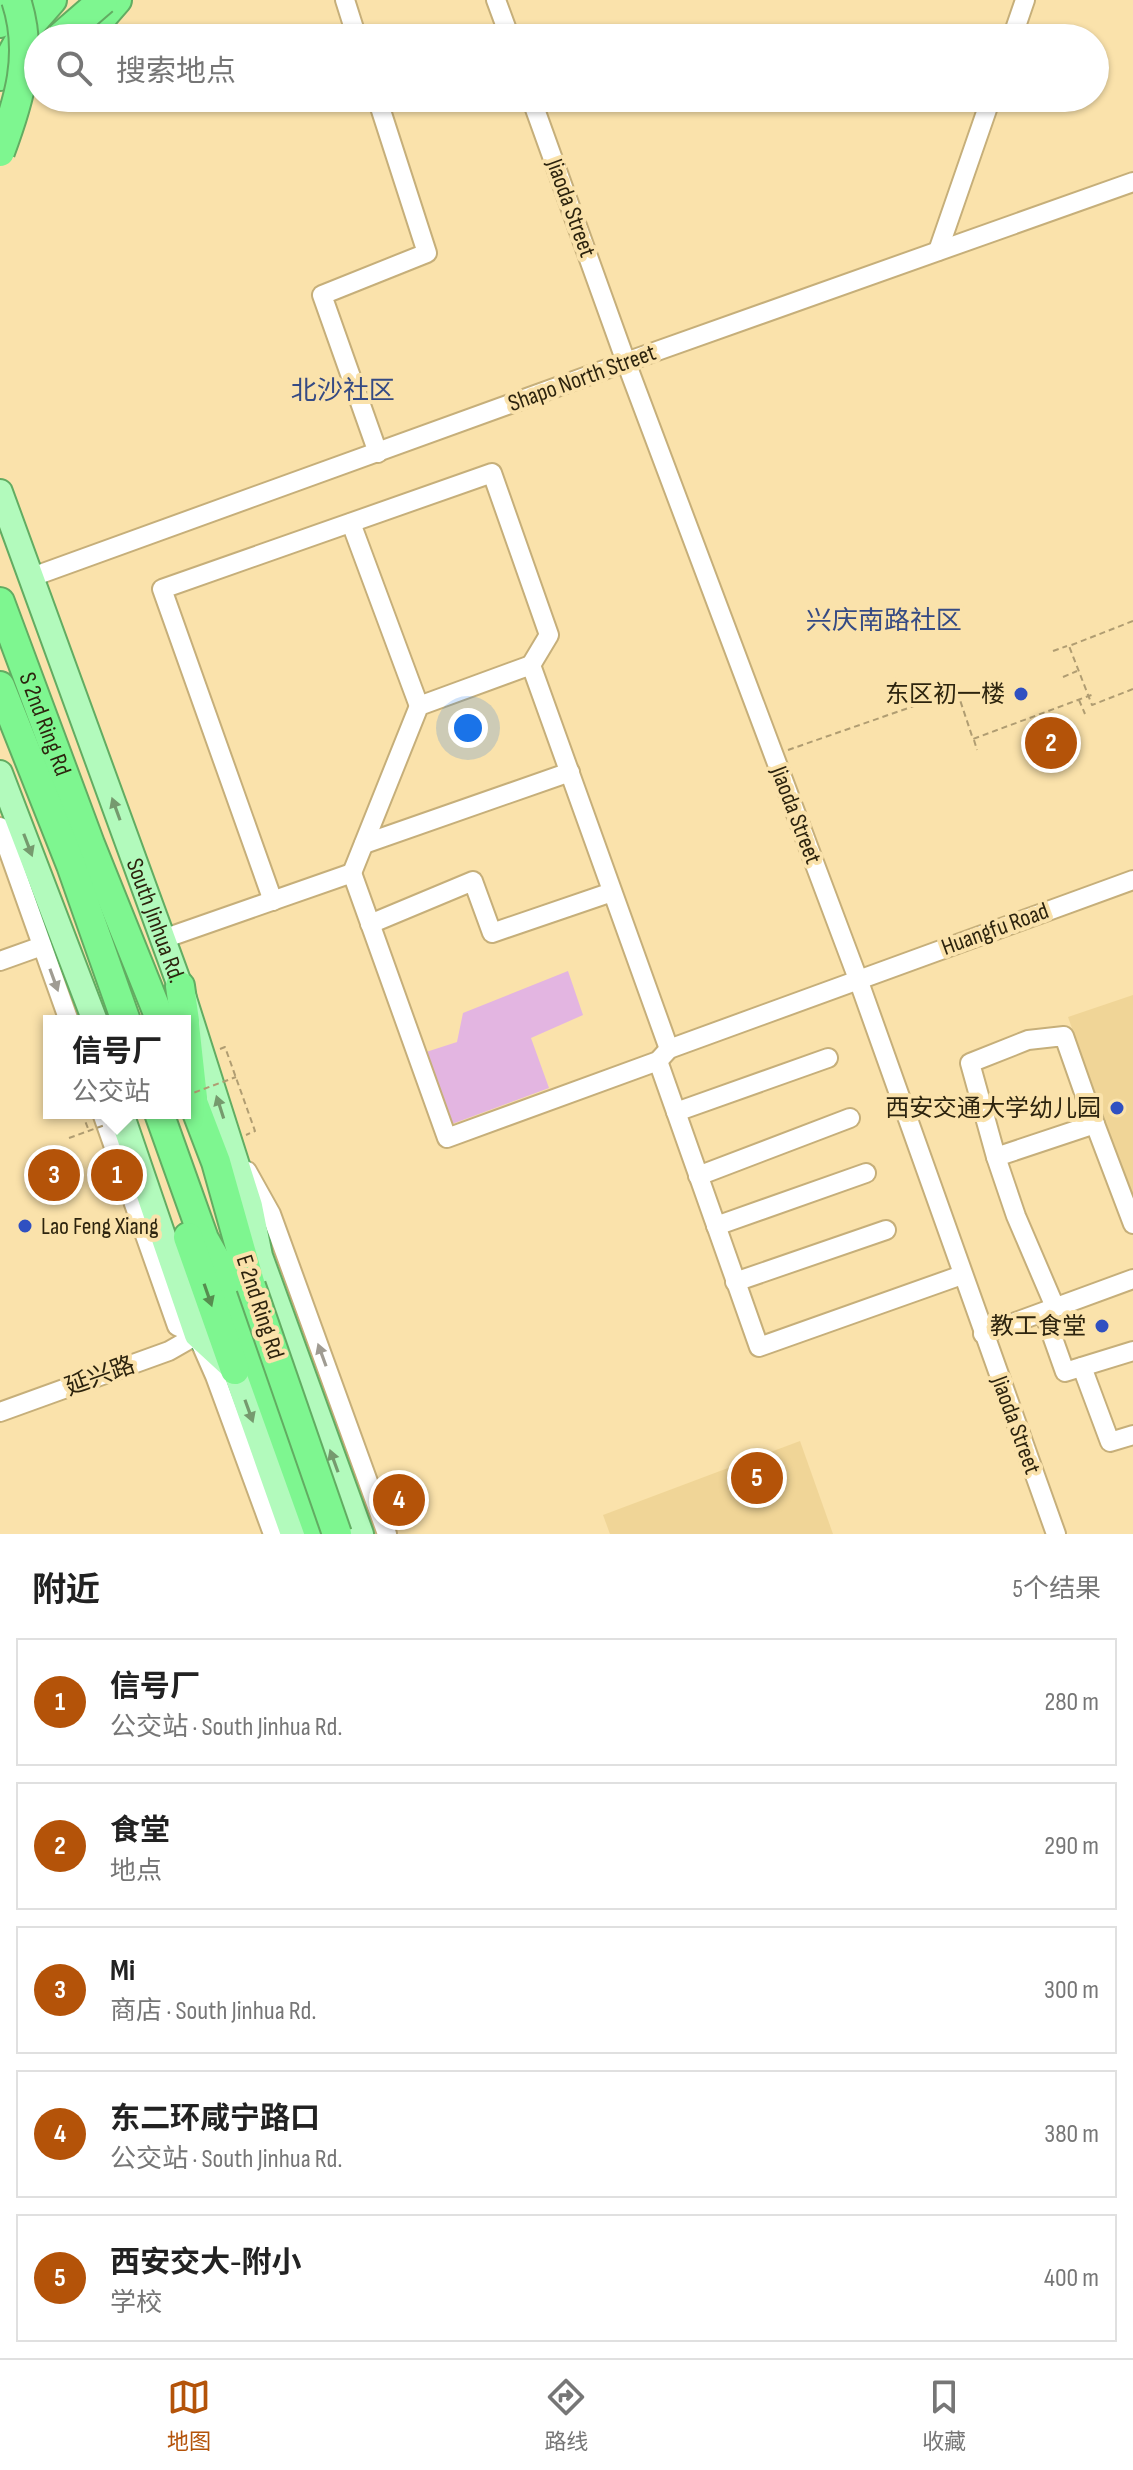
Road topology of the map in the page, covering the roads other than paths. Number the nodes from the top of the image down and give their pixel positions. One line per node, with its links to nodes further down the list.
1 (6, 0): 10 (highway)
2 (16, 0): 11 (highway); 20 (highway, bridge)
3 (52, 0): 12 (highway)
4 (92, 0): 13 (main road)
5 (103, 0): 14 (highway, bridge)
6 (117, 0): 15 (highway)
7 (345, 0): 16 (street)
8 (496, 0): 17 (street)
9 (1025, 0): 18 (street)
10 (0, 5)
11 (0, 23)
12 (31, 24)
13 (72, 24)
14 (76, 24)
15 (96, 24)
16 (353, 24)
17 (505, 24)
18 (1017, 24)
19 (24, 32): 24 (highway)
20 (24, 48)
21 (24, 63): 24 (highway)
22 (24, 68): 32 (highway, bridge)
23 (24, 69): 26 (main road)
24 (0, 74)
25 (24, 86): 28 (main road)
26 (0, 90)
27 (24, 93): 28 (highway, bridge)
28 (0, 112)
29 (382, 112): 36 (street)
30 (536, 112): 35 (street, Jiaoda Street)
31 (986, 112): 34 (street)
32 (0, 152)
33 (1133, 182): 34 (street, Shapo North Street)
34 (938, 251): 35 (street, Shapo North Street)
35 (626, 362): 36 (street, Shapo North Street); 56 (street, Jiaoda Street)
36 (378, 453): 39 (street, Shapo North Street)
37 (0, 492): 39 (main road, South Jinhua Rd.)
38 (351, 523): 41 (street); 43 (street); 51 (street)
39 (32, 577): 53 (main road, South Jinhua Rd., one-way to 39)
40 (0, 602): 61 (highway, S 2nd Ring Rd)
41 (531, 665): 43 (street); 44 (street)
42 (0, 686): 60 (highway, S 2nd Ring Rd)
43 (419, 706): 47 (street)
44 (570, 772): 47 (street); 50 (street)
45 (0, 773): 59 (main road, one-way to 59)
46 (0, 827): 54 (street)
47 (364, 844): 48 (street)
48 (352, 873): 51 (street); 52 (street)
49 (1133, 880): 56 (street, Huangfu Road)
50 (612, 892): 52 (street); 65 (street)
51 (273, 901): 53 (street)
52 (370, 924): 65 (street, Huangfu Road)
53 (163, 939): 57 (main road, South Jinhua Rd.)
54 (42, 946): 55 (street); 58 (street, one-way to 58)
55 (0, 961)
56 (858, 979): 65 (street, Huangfu Road); 83 (street, Jiaoda Street)
57 (180, 986): 62 (highway, E 2nd Ring Rd); 63 (main road, South Jinhua Rd., one-way to 57)
58 (67, 1015)
59 (93, 1015)
60 (124, 1015)
61 (159, 1015)
62 (184, 1015)
63 (188, 1015)
64 (191, 1028): 75 (main road, South Jinhua Rd., one-way to 64)
65 (663, 1055): 68 (street)
66 (828, 1058): 68 (street)
67 (191, 1098): 75 (highway, E 2nd Ring Rd)
68 (676, 1112): 78 (street)
69 (850, 1118): 78 (street)
70 (104, 1119): 89 (street)
71 (123, 1119): 89 (main road)
72 (154, 1119): 92 (highway, one-way to 92)
73 (161, 1119): 86 (highway, E 2nd Ring Rd)
74 (1095, 1124): 76 (street); 76 (street); 80 (street)
75 (224, 1152): 79 (highway); 86 (highway, E 2nd Ring Rd); 100 (street, one-way to 75)
76 (996, 1157): 87 (street)
77 (866, 1173): 81 (street)
78 (698, 1176): 81 (street)
79 (250, 1206): 99 (main road, one-way to 79)
80 (1133, 1224)
81 (716, 1226): 85 (street)
82 (886, 1230): 85 (street)
83 (962, 1275): 85 (street); 88 (street, Jiaoda Street)
84 (1133, 1279): 87 (street)
85 (735, 1282)
86 (240, 1285): 97 (highway, E 2nd Ring Rd); 98 (highway, E 2nd Ring Rd, bridge)
87 (1050, 1310): 88 (street); 91 (street)
88 (983, 1334): 101 (street, Jiaoda Street)
89 (197, 1335): 92 (main road); 93 (street, 延兴路); 95 (street)
90 (1133, 1351): 91 (street)
91 (1082, 1367): 94 (street)
92 (235, 1370): 96 (main road, one-way to 96)
93 (0, 1412)
94 (1133, 1435)
95 (273, 1534)
96 (293, 1534)
97 (319, 1534)
98 (337, 1534)
99 (361, 1534)
100 (387, 1534)
101 (1056, 1534)

